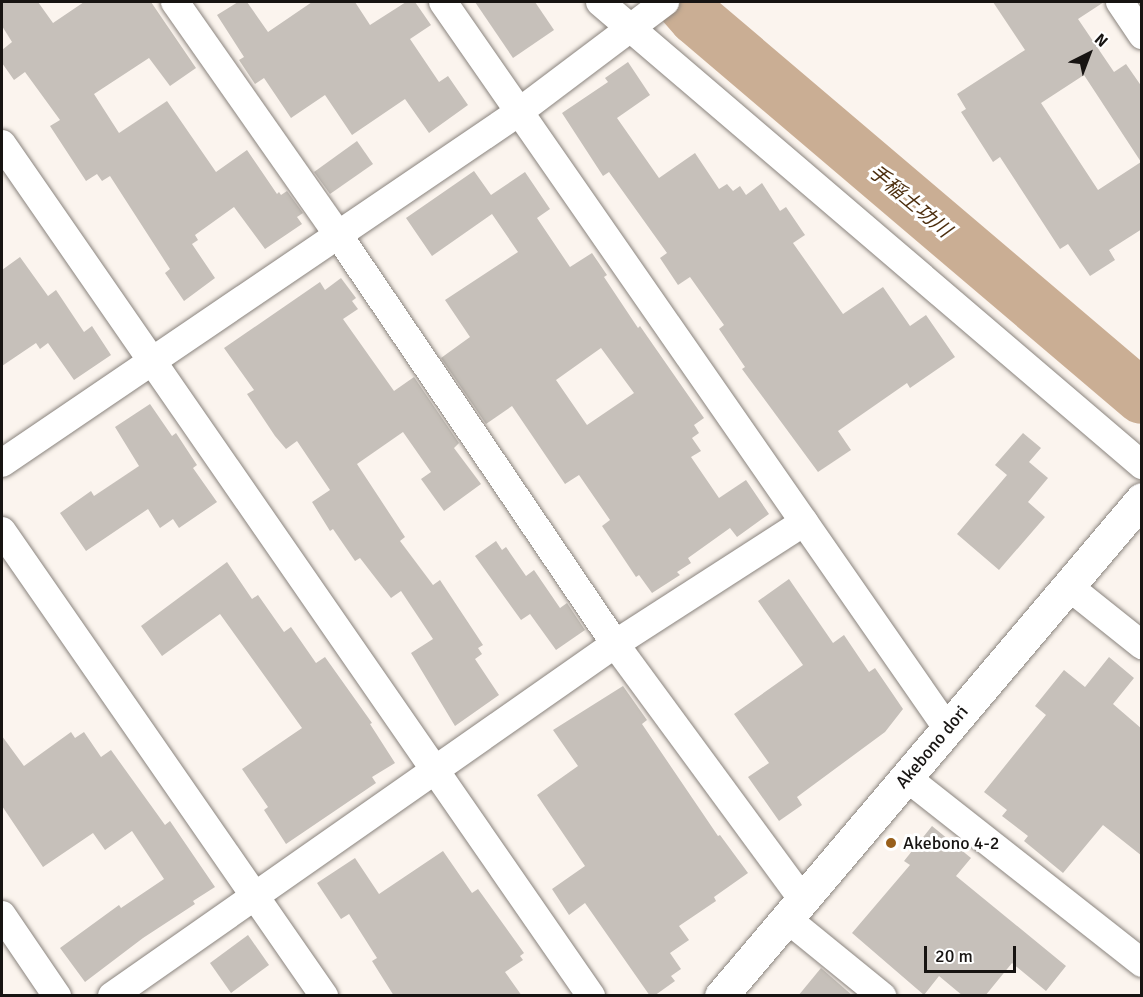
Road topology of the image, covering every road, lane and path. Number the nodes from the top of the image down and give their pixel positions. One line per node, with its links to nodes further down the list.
1 (175, 2): 9 (street)
2 (442, 2): 7 (street)
3 (600, 2): 5 (street)
4 (1120, 2): 6 (street)
5 (649, 13): 7 (street); 12 (street)
6 (1142, 35)
7 (519, 112): 9 (street); 14 (street)
8 (2, 144): 10 (street)
9 (339, 236): 10 (street); 17 (street)
10 (152, 361): 11 (street); 20 (street)
11 (2, 463)
12 (1142, 465)
13 (1142, 499): 16 (street, Akebono dori)
14 (804, 522): 17 (street); 19 (street)
15 (2, 531): 22 (street)
16 (1068, 586): 18 (street); 19 (street, Akebono dori)
17 (615, 644): 20 (street); 23 (street)
18 (1142, 645)
19 (947, 728): 21 (street, Akebono dori)
20 (435, 771): 22 (street); 29 (street)
21 (907, 778): 23 (street, Akebono dori); 25 (street)
22 (255, 896): 27 (street); 28 (street)
23 (794, 909): 30 (street, Akebono dori); 31 (street)
24 (2, 915): 26 (street)
25 (1142, 963)
26 (57, 996)
27 (112, 996)
28 (324, 996)
29 (591, 996)
30 (721, 996)
31 (882, 996)

